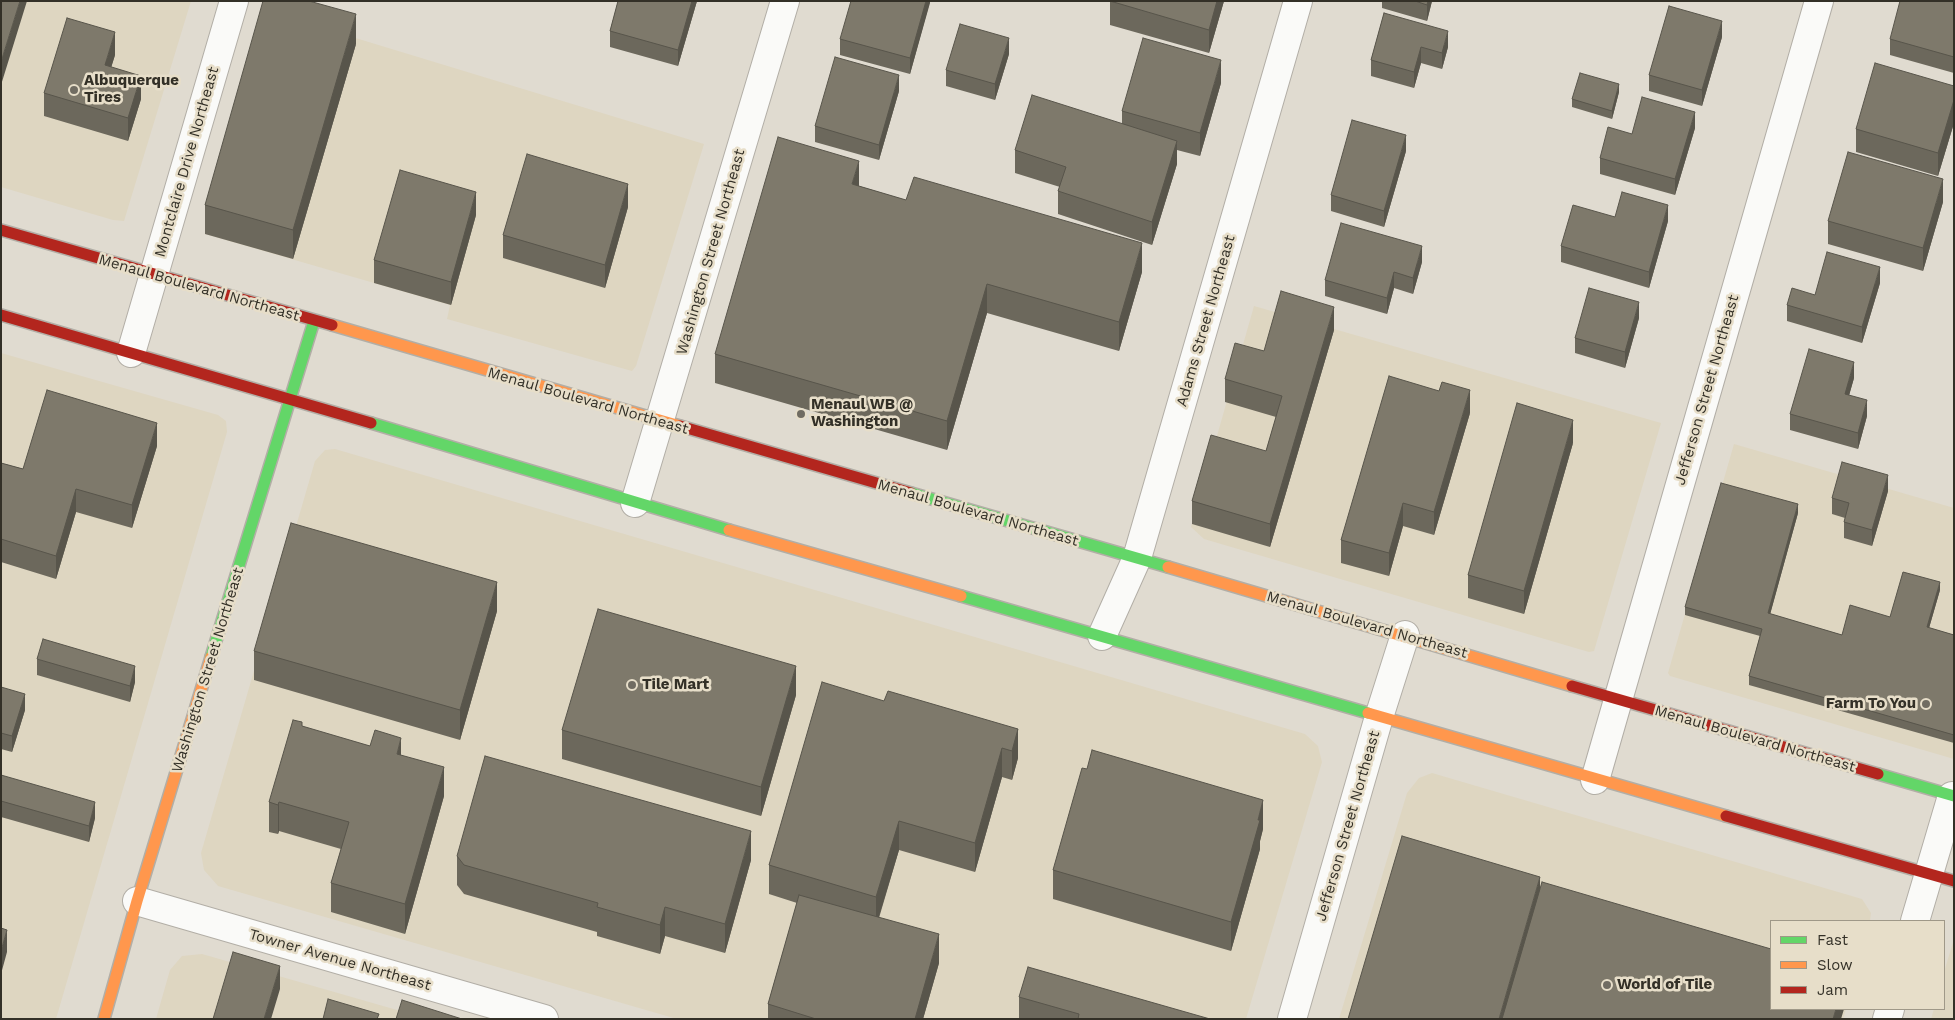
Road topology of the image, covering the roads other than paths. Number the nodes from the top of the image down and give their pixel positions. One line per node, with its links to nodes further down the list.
1 (234, 1): 6 (street, Montclaire Drive Northeast)
2 (784, 1): 11 (street, Washington Street Northeast)
3 (1298, 1): 13 (street, Adams Street Northeast)
4 (1820, 1): 16 (street, Jefferson Street Northeast)
5 (1, 230): 6 (main road, Menaul Boulevard Northeast)
6 (154, 275): 8 (main road, Menaul Boulevard Northeast); 9 (street, Montclaire Drive Northeast)
7 (1, 315): 9 (main road)
8 (314, 322): 10 (main road, Washington Street Northeast); 11 (main road, Menaul Boulevard Northeast)
9 (131, 352): 10 (main road)
10 (290, 398): 12 (main road); 21 (main road, Washington Street Northeast)
11 (661, 421): 12 (street, Washington Street Northeast); 13 (main road, Menaul Boulevard Northeast)
12 (635, 502): 15 (main road)
13 (1137, 558): 14 (main road, Menaul Boulevard Northeast); 15 (street, Adams Street Northeast)
14 (1405, 635): 16 (main road, Menaul Boulevard Northeast); 17 (street, Jefferson Street Northeast)
15 (1102, 636): 17 (main road)
16 (1619, 700): 18 (street, Jefferson Street Northeast); 19 (main road, Menaul Boulevard Northeast)
17 (1379, 717): 18 (main road); 25 (street, Jefferson Street Northeast)
18 (1595, 780): 20 (main road)
19 (1953, 796): 20 (street)
20 (1941, 877): 22 (street)
21 (137, 901): 23 (main road, Washington Street Northeast); 24 (street, Towner Avenue Northeast)
22 (1916, 920)
23 (104, 1019)
24 (544, 1019)
25 (1292, 1019)

